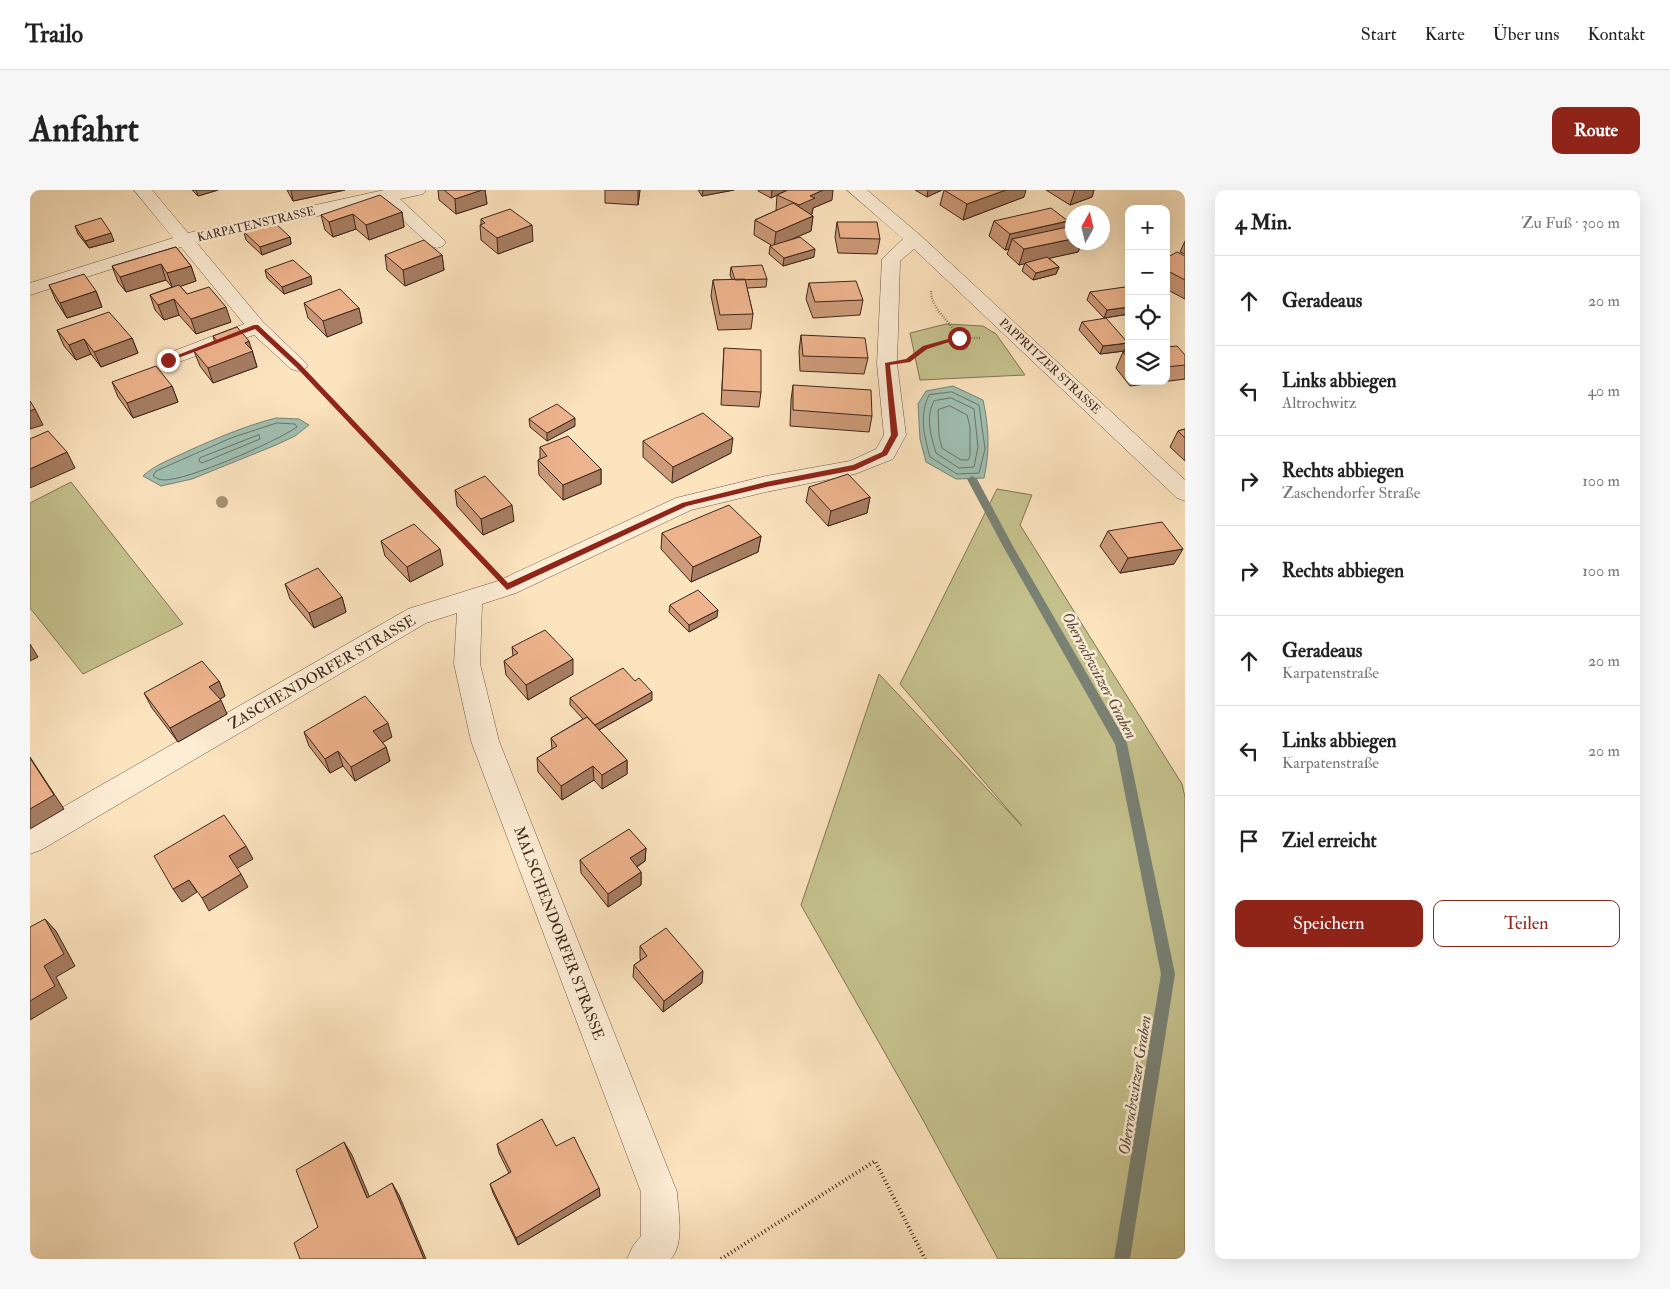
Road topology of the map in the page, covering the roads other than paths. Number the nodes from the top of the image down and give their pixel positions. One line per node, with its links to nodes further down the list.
1 (142, 190): 6 (street)
2 (417, 190): 4 (street, KARPATENSTRASSE)
3 (856, 190): 5 (street, PAPPRITZER STRASSE)
4 (384, 196): 6 (street, KARPATENSTRASSE); 7 (street)
5 (914, 239): 12 (street, PAPPRITZER STRASSE); 13 (street, ZASCHENDORFER STRASSE)
6 (185, 240): 8 (street, KARPATENSTRASSE); 9 (street, KARPATENSTRASSE)
7 (437, 242)
8 (30, 289)
9 (256, 326): 10 (street); 11 (street, KARPATENSTRASSE)
10 (168, 360)
11 (298, 365)
12 (1185, 493)
13 (470, 599): 14 (street, ZASCHENDORFER STRASSE); 15 (street, MALSCHENDORFER STRASSE)
14 (30, 841)
15 (646, 1259)

